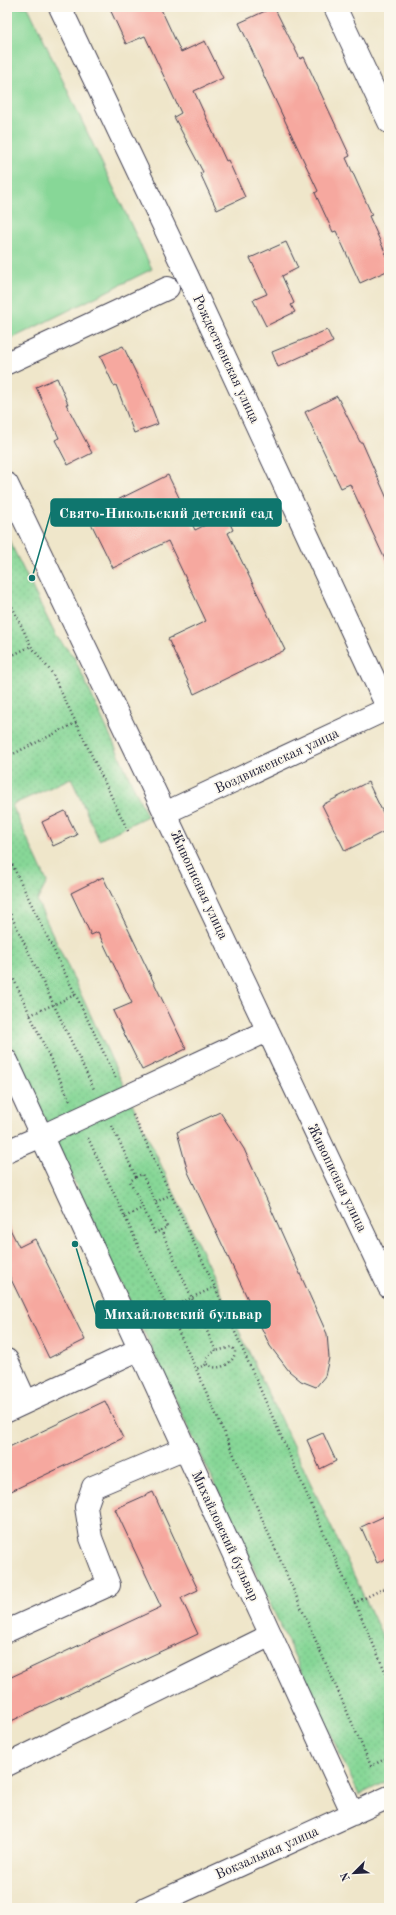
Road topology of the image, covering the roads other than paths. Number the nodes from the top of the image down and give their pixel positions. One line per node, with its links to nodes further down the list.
1 (60, 7): 7 (street, Рождественская улица)
2 (335, 7): 3 (street)
3 (389, 122)
4 (168, 288): 5 (street)
5 (7, 363)
6 (7, 484): 8 (street, Живописная улица)
7 (389, 709): 8 (street, Воздвиженская улица)
8 (164, 813): 9 (street, Живописная улица)
9 (267, 1030): 11 (street); 13 (street, Живописная улица)
10 (7, 1061): 11 (street, Михайловский бульвар)
11 (42, 1136): 12 (street); 14 (street, Михайловский бульвар)
12 (7, 1151)
13 (389, 1287)
14 (140, 1349): 16 (street); 18 (street, Михайловский бульвар)
15 (7, 1360): 16 (street)
16 (26, 1402): 17 (street)
17 (7, 1411)
18 (185, 1448): 19 (street); 20 (street, Михайловский бульвар)
19 (7, 1631)
20 (271, 1635): 21 (street); 23 (street, Михайловский бульвар)
21 (7, 1764)
22 (389, 1798): 23 (street, Вокзальная улица)
23 (353, 1814): 24 (street, Вокзальная улица)
24 (146, 1908)

